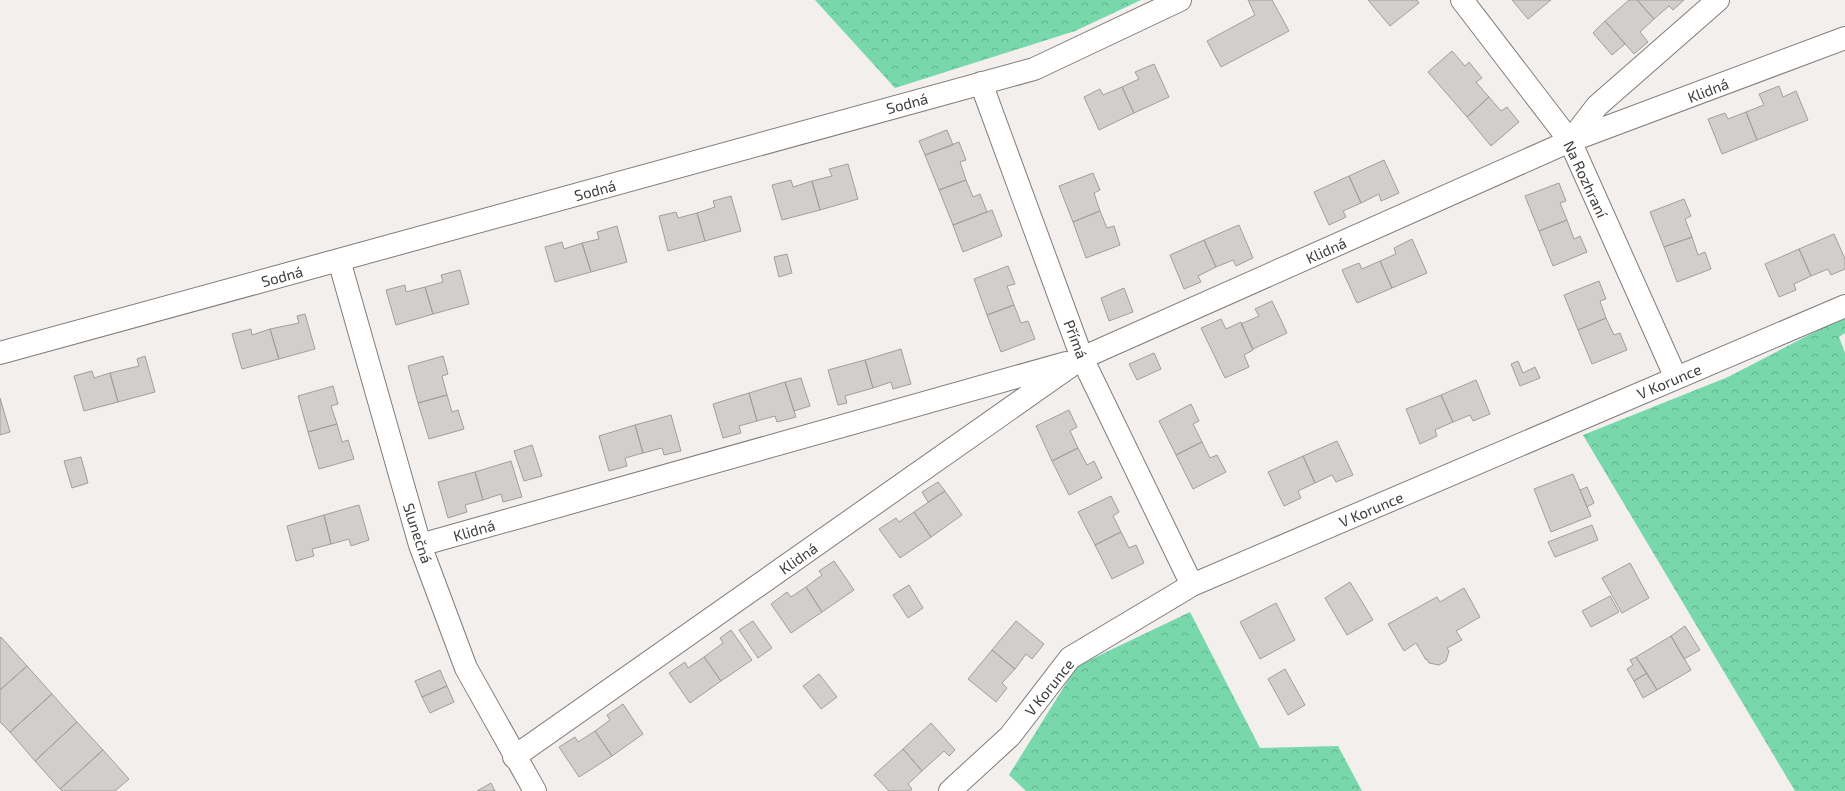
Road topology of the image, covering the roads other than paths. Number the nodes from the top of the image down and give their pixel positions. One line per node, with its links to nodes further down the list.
1 (1180, 0): 5 (street, Sodná)
2 (1462, 0): 6 (street, Na Rozhraní)
3 (1718, 0): 6 (street, Klidná)
4 (1845, 38): 6 (street, Klidná)
5 (981, 83): 7 (street, Sodná); 10 (street, Přímá)
6 (1570, 142): 10 (street, Klidná); 11 (street, Na Rozhraní)
7 (339, 260): 9 (street, Sodná); 12 (street, Slunečná)
8 (1845, 306): 11 (street, V Korunce)
9 (0, 353)
10 (1082, 358): 12 (street, Klidná); 13 (street, Přímá); 14 (street, Klidná)
11 (1676, 378): 13 (street, V Korunce)
12 (420, 545): 14 (street, Slunečná)
13 (1192, 585): 16 (street, V Korunce)
14 (514, 757): 15 (street, Slunečná)
15 (535, 791)
16 (950, 791)

